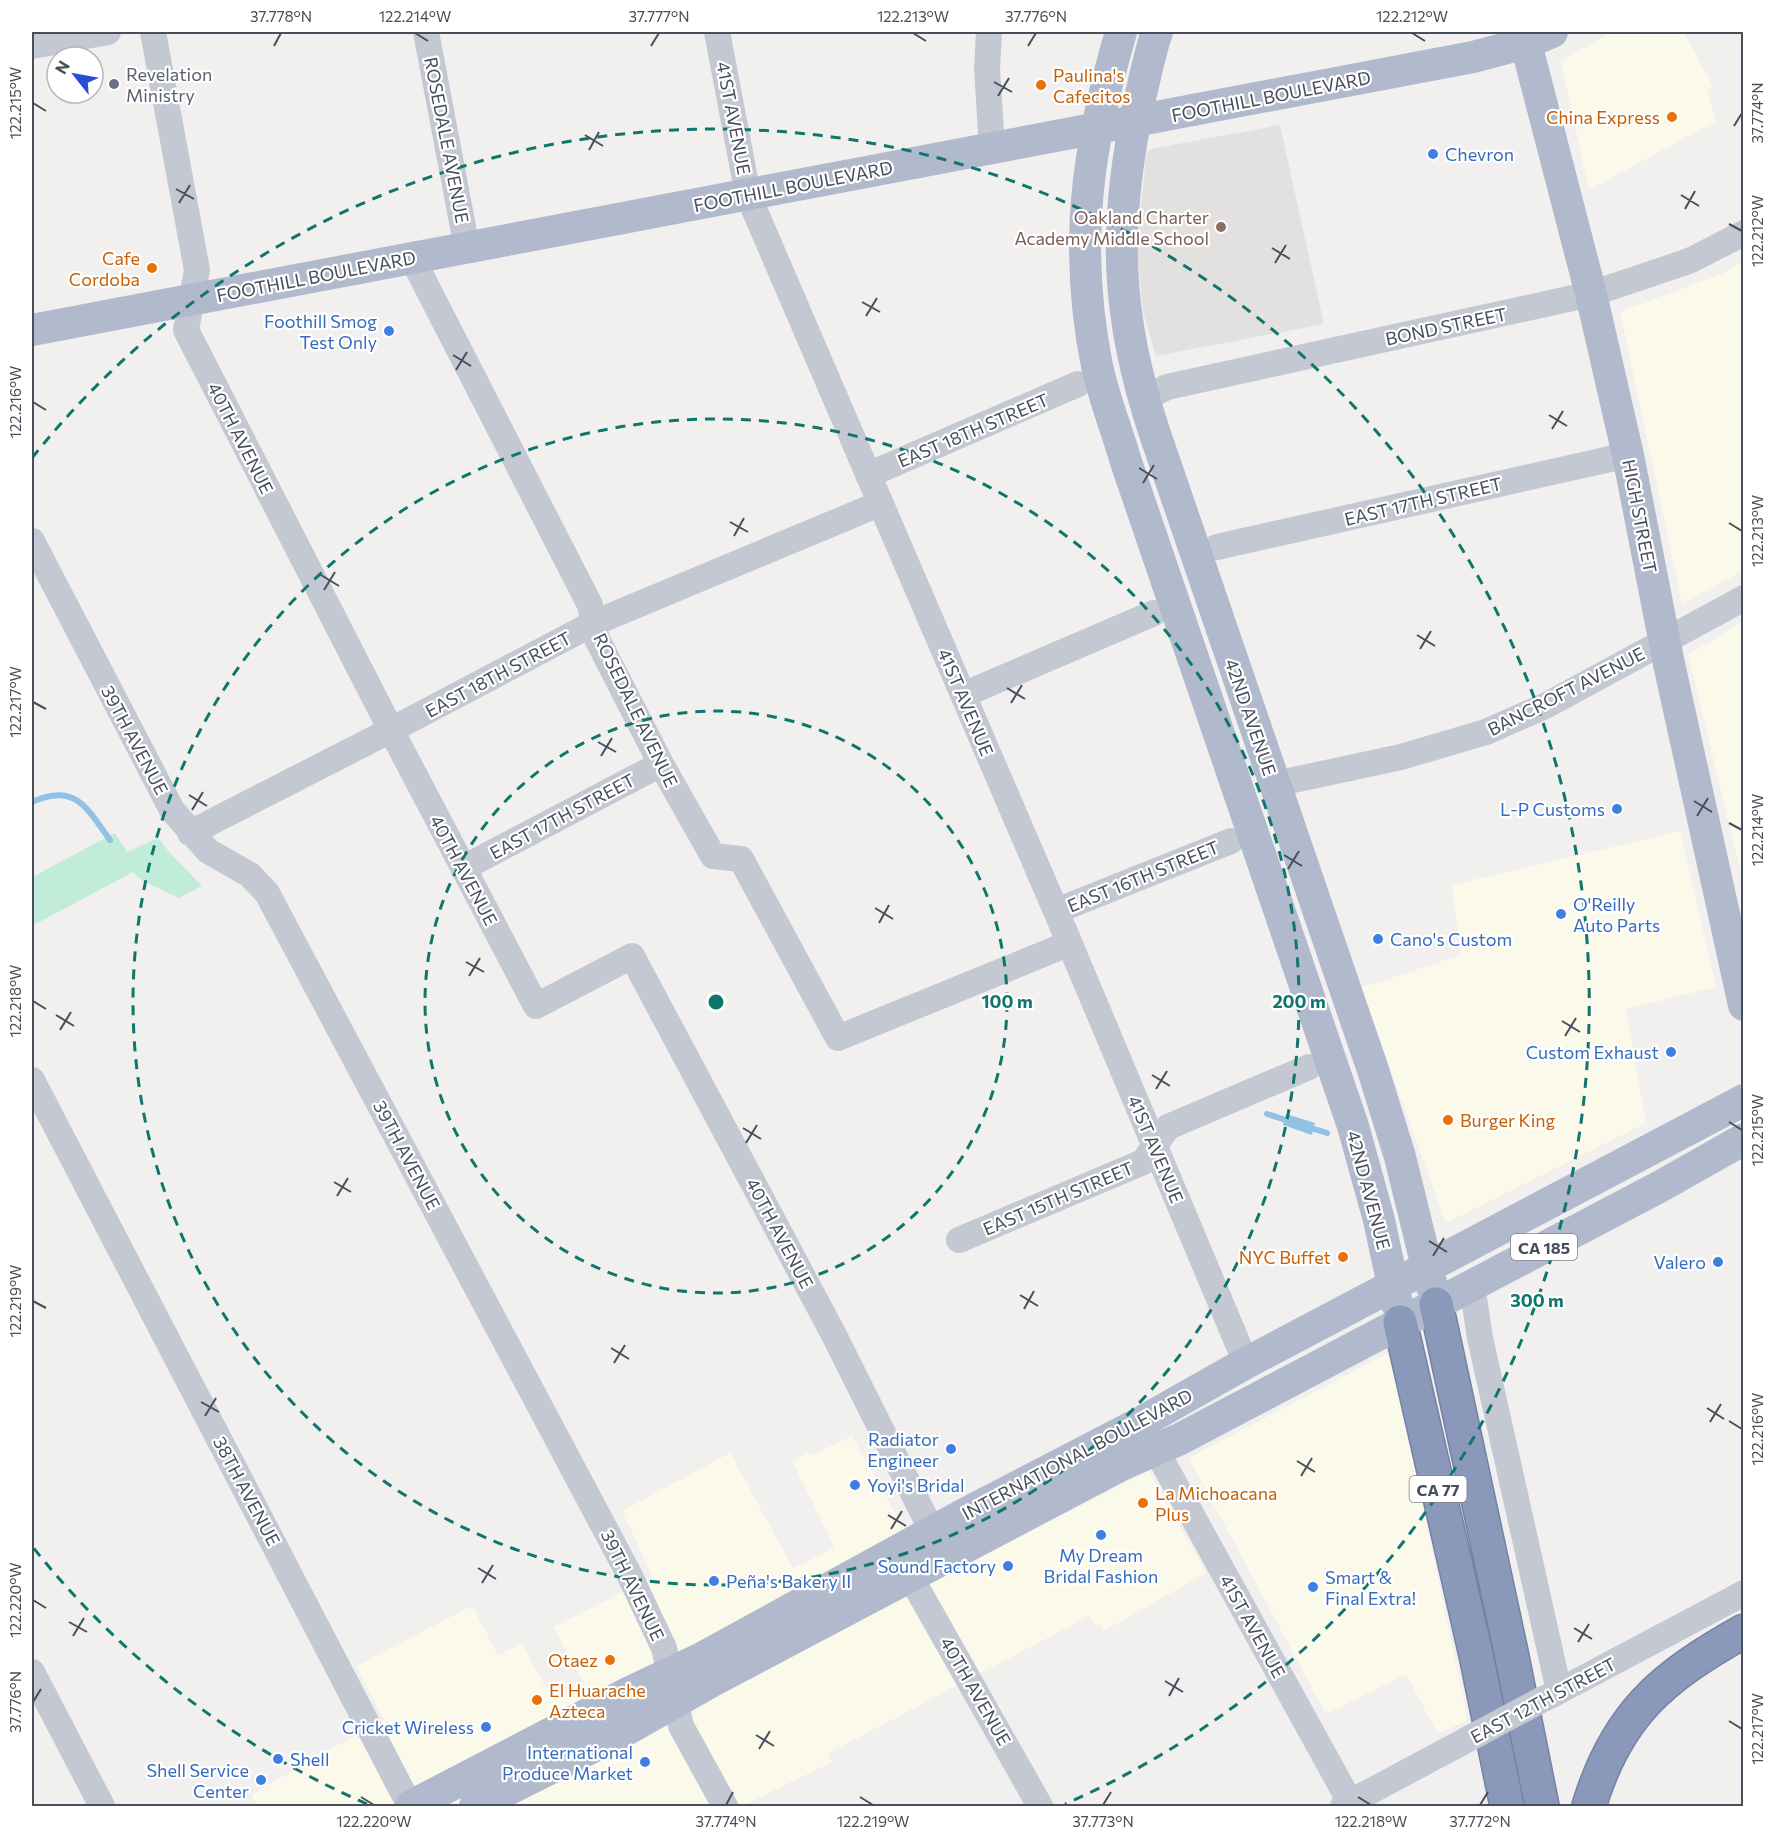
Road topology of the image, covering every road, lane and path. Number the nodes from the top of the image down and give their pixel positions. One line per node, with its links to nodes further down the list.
1 (108, 32): 9 (street)
2 (153, 32): 18 (street, 40TH AVENUE)
3 (426, 32): 15 (street, ROSEDALE AVENUE)
4 (717, 32): 13 (street, 41ST AVENUE)
5 (989, 32): 12 (street)
6 (1121, 32): 11 (main road, 42ND AVENUE)
7 (1156, 32): 10 (main road, 42ND AVENUE)
8 (1534, 35): 10 (main road, FOOTHILL BOULEVARD); 17 (main road, HIGH STREET)
9 (32, 46)
10 (1135, 121): 11 (main road, FOOTHILL BOULEVARD); 21 (main road, 42ND AVENUE)
11 (1096, 129): 12 (main road, FOOTHILL BOULEVARD); 23 (main road, 42ND AVENUE)
12 (992, 148): 13 (main road, FOOTHILL BOULEVARD)
13 (748, 195): 15 (main road, FOOTHILL BOULEVARD); 24 (street, 41ST AVENUE)
14 (1743, 233): 17 (street, BOND STREET)
15 (467, 248): 16 (main road, FOOTHILL BOULEVARD)
16 (412, 258): 18 (main road, FOOTHILL BOULEVARD); 30 (street, ROSEDALE AVENUE)
17 (1592, 294): 21 (street, BOND STREET); 22 (main road, HIGH STREET)
18 (192, 299): 19 (main road, FOOTHILL BOULEVARD); 34 (street, 40TH AVENUE)
19 (32, 330)
20 (1078, 384): 24 (street, EAST 18TH STREET)
21 (1143, 399): 23 (main road); 36 (main road, 42ND AVENUE)
22 (1628, 455): 27 (street, EAST 17TH STREET); 31 (main road, HIGH STREET)
23 (1126, 462): 32 (main road, 42ND AVENUE)
24 (868, 475): 25 (street, 41ST AVENUE)
25 (879, 504): 30 (street, EAST 18TH STREET); 33 (street, 41ST AVENUE)
26 (32, 541): 37 (street, 39TH AVENUE)
27 (1217, 547)
28 (1743, 598): 31 (street, BANCROFT AVENUE)
29 (1154, 612): 33 (street)
30 (594, 623): 34 (street, EAST 18TH STREET); 35 (street, ROSEDALE AVENUE)
31 (1665, 642): 36 (street, BANCROFT AVENUE); 42 (main road, HIGH STREET)
32 (1198, 670): 36 (main road); 50 (main road, 42ND AVENUE)
33 (963, 695): 40 (street, 41ST AVENUE)
34 (392, 730): 37 (street, EAST 18TH STREET); 39 (street, 40TH AVENUE)
35 (661, 764): 39 (street, EAST 17TH STREET); 41 (street, ROSEDALE AVENUE)
36 (1273, 782): 49 (main road, 42ND AVENUE)
37 (190, 833): 61 (street, 39TH AVENUE)
38 (1231, 841): 40 (street, EAST 16TH STREET)
39 (463, 868): 56 (street, 40TH AVENUE)
40 (1056, 911): 41 (street, 41ST AVENUE)
41 (1068, 944): 47 (street, 41ST AVENUE)
42 (1743, 1005)
43 (1309, 1068): 47 (street, EAST 15TH STREET)
44 (32, 1080): 65 (street, 38TH AVENUE)
45 (1743, 1100): 49 (main road, INTERNATIONAL BOULEVARD / CA 185)
46 (1743, 1139): 51 (main road, INTERNATIONAL BOULEVARD / CA 185)
47 (1155, 1145): 48 (street, EAST 15TH STREET); 54 (street, 41ST AVENUE)
48 (959, 1240)
49 (1427, 1268): 50 (main road, INTERNATIONAL BOULEVARD / CA 185); 52 (main road, 42ND AVENUE)
50 (1393, 1286): 53 (main road, CA 77); 54 (main road, INTERNATIONAL BOULEVARD)
51 (1472, 1286): 52 (main road, INTERNATIONAL BOULEVARD / CA 185); 62 (street)
52 (1436, 1304): 53 (main road, INTERNATIONAL BOULEVARD); 70 (highway, CA 77)
53 (1400, 1322): 55 (main road, INTERNATIONAL BOULEVARD); 69 (highway, CA 77)
54 (1246, 1363): 56 (main road, INTERNATIONAL BOULEVARD)
55 (1156, 1450): 57 (main road, INTERNATIONAL BOULEVARD); 63 (street, 41ST AVENUE)
56 (932, 1531): 61 (main road, INTERNATIONAL BOULEVARD)
57 (910, 1576): 61 (main road, INTERNATIONAL BOULEVARD); 68 (street, 40TH AVENUE)
58 (1743, 1593): 62 (street, EAST 12TH STREET)
59 (1743, 1631): 71 (highway)
60 (32, 1672): 64 (street)
61 (673, 1687): 65 (main road, INTERNATIONAL BOULEVARD); 66 (main road, INTERNATIONAL BOULEVARD); 67 (street, 39TH AVENUE)
62 (1551, 1695): 63 (street, EAST 12TH STREET, bridge)
63 (1347, 1804)
64 (102, 1806)
65 (411, 1806)
66 (475, 1806)
67 (725, 1806)
68 (1040, 1806)
69 (1507, 1806)
70 (1542, 1806)
71 (1589, 1806)

